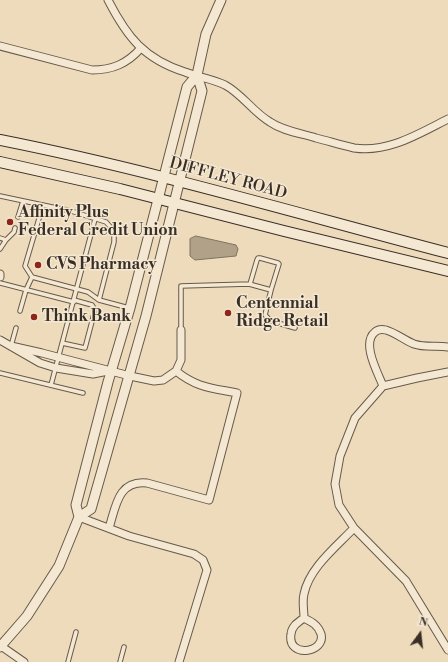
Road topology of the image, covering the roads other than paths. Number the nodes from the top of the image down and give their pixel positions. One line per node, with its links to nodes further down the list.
1 (108, 0): 4 (street)
2 (221, 0): 5 (street)
3 (0, 46): 4 (street)
4 (141, 48): 5 (street)
5 (197, 75): 6 (street); 9 (street); 10 (street)
6 (448, 119)
7 (0, 140): 9 (main road, DIFFLEY ROAD)
8 (0, 162): 12 (main road)
9 (164, 178): 10 (main road, DIFFLEY ROAD); 12 (street)
10 (180, 182): 14 (street); 22 (main road, DIFFLEY ROAD)
11 (0, 196): 13 (lane)
12 (158, 198): 14 (main road); 34 (street)
13 (22, 201): 15 (lane); 16 (lane)
14 (175, 203): 23 (main road); 49 (street)
15 (43, 205): 17 (lane); 26 (lane)
16 (18, 217)
17 (95, 219): 29 (lane); 32 (lane)
18 (16, 228): 20 (lane)
19 (0, 238): 20 (lane)
20 (6, 240): 21 (lane)
21 (0, 249)
22 (448, 253)
23 (448, 270)
24 (0, 274): 25 (street)
25 (0, 277)
26 (32, 277): 29 (lane); 30 (lane)
27 (0, 283): 30 (lane)
28 (250, 284): 31 (lane); 31 (lane); 38 (lane)
29 (77, 288): 32 (lane); 33 (lane)
30 (26, 290): 33 (lane); 35 (lane)
31 (271, 290): 37 (lane)
32 (99, 300): 34 (lane)
33 (74, 301): 40 (lane); 40 (lane)
34 (130, 308): 45 (street)
35 (20, 311)
36 (16, 328): 41 (lane)
37 (295, 328)
38 (181, 330): 46 (street)
39 (0, 342): 41 (street)
40 (62, 343): 43 (lane)
41 (11, 346): 43 (street); 44 (street)
42 (448, 347): 51 (street)
43 (58, 357): 44 (lane); 45 (street)
44 (56, 368): 45 (street); 50 (lane)
45 (111, 370): 49 (street); 53 (street)
46 (176, 371): 49 (street); 54 (street)
47 (448, 372): 51 (street)
48 (0, 373): 50 (lane)
49 (130, 376): 53 (street)
50 (51, 385): 52 (lane)
51 (383, 386): 55 (street)
52 (83, 393)
53 (79, 516): 54 (street); 58 (street)
54 (109, 528): 64 (street)
55 (354, 528): 56 (street); 60 (street)
56 (304, 618): 56 (street)
57 (76, 632): 62 (lane)
58 (0, 646): 61 (street)
59 (124, 648): 63 (lane)
60 (448, 650)
61 (24, 662)
62 (68, 662)
63 (120, 662)
64 (179, 662)

